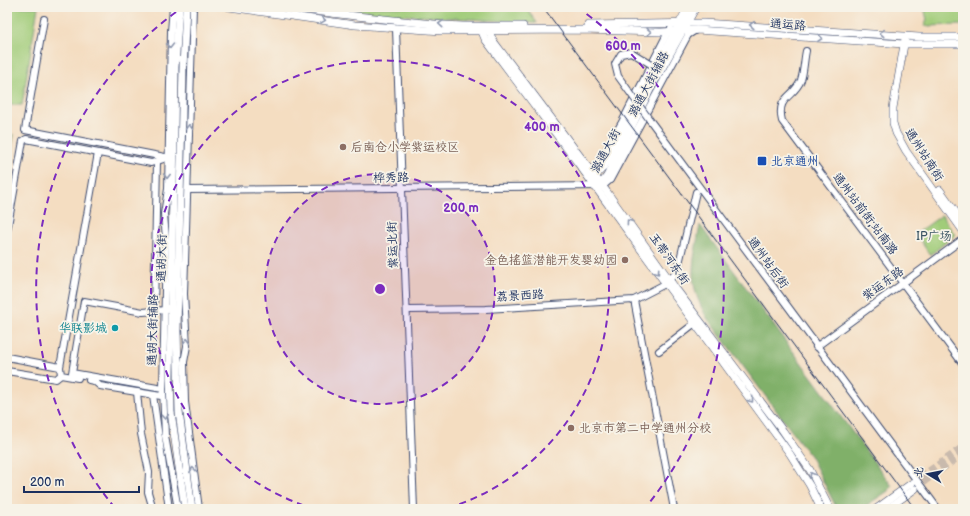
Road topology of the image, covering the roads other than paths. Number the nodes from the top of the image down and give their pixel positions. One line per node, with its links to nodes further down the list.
1 (173, 7): 24 (street, 通胡大街辅路, one-way to 24)
2 (179, 7): 24 (main road, 通胡大街)
3 (186, 7): 61 (main road, 通胡大街)
4 (193, 7): 30 (street, one-way to 4)
5 (229, 7): 13 (main road, 通运路, one-way to 13)
6 (286, 7): 12 (main road, 通运路, one-way to 6)
7 (688, 7): 10 (main road, 潞通大街)
8 (696, 7): 11 (main road, 潞通大街)
9 (44, 18): 24 (street)
10 (679, 23): 11 (main road, 通运路); 12 (main road, 通运路); 16 (main road, 潞通大街)
11 (687, 24): 15 (main road, 潞通大街); 17 (main road, 通运路, one-way to 11)
12 (484, 28): 13 (main road, 通运路); 16 (main road, 通运路, one-way to 16); 26 (main road, 玉带河东街); 28 (main road, 玉带河东街)
13 (396, 29): 29 (street, 紫运北街)
14 (697, 30): 15 (main road, 通运路); 19 (main road, 通运路, one-way to 19); 28 (street, 潞通大街辅路)
15 (684, 31): 16 (main road, 通运路); 28 (main road, 潞通大街)
16 (671, 32): 22 (street, 潞通大街辅路); 27 (main road, 潞通大街)
17 (909, 36): 18 (main road, 通运路); 19 (main road, 通州站南街)
18 (963, 37)
19 (906, 44): 20 (main road, 通运路); 32 (main road, 通州站南街); 34 (main road, 通州站南街)
20 (963, 44)
21 (806, 51): 37 (street, 通州站前街;站南潞)
22 (652, 65): 26 (street, 潞通大街辅路); 44 (street, 通州站后街, bridge)
23 (98, 153): 25 (street); 33 (street); 48 (street)
24 (171, 158): 25 (street); 39 (main road, 通胡大街); 40 (street, 通胡大街辅路, one-way to 40)
25 (157, 162): 42 (street)
26 (588, 168): 27 (main road, 玉带河东街)
27 (595, 176): 28 (main road, 玉带河东街)
28 (600, 186): 29 (street, 桦秀路); 36 (main road, 玉带河东街)
29 (402, 189): 30 (street, 桦秀路); 41 (street, 紫运北街)
30 (188, 190): 62 (street, one-way to 30)
31 (696, 192): 36 (street)
32 (963, 222)
33 (7, 231)
34 (963, 231)
35 (963, 238): 37 (street, 紫运东路)
36 (667, 282): 38 (street, 荔景西路); 43 (main road, 玉带河东街); 66 (main road, 玉带河东街, one-way to 36)
37 (903, 283): 44 (street, 紫运东路); 47 (street, 通州站前街;站南潞)
38 (634, 300): 41 (street, 荔景西路); 64 (street)
39 (172, 305): 40 (street); 51 (main road, 通胡大街)
40 (165, 310): 42 (street); 52 (street, 通胡大街辅路)
41 (407, 310): 63 (street, 紫运北街)
42 (154, 311): 52 (street)
43 (695, 323): 45 (street); 65 (main road, 玉带河东街, one-way to 65)
44 (816, 347): 69 (street, 通州站后街)
45 (659, 351)
46 (7, 357): 48 (street)
47 (963, 364)
48 (60, 366): 50 (street)
49 (7, 371): 50 (street)
50 (61, 375): 53 (street)
51 (170, 378): 52 (street); 56 (main road, 通胡大街)
52 (163, 389): 55 (street, 通胡大街辅路)
53 (137, 392): 54 (street); 57 (street)
54 (153, 395): 55 (street); 58 (street)
55 (163, 398): 56 (street); 59 (street, 通胡大街辅路, one-way to 59)
56 (171, 403): 60 (main road, 通胡大街)
57 (153, 509)
58 (169, 509)
59 (178, 509)
60 (185, 509)
61 (192, 509)
62 (199, 509)
63 (414, 509)
64 (674, 509)
65 (821, 509)
66 (830, 509)
67 (876, 509): 68 (main road)
68 (887, 509)
69 (938, 509)

